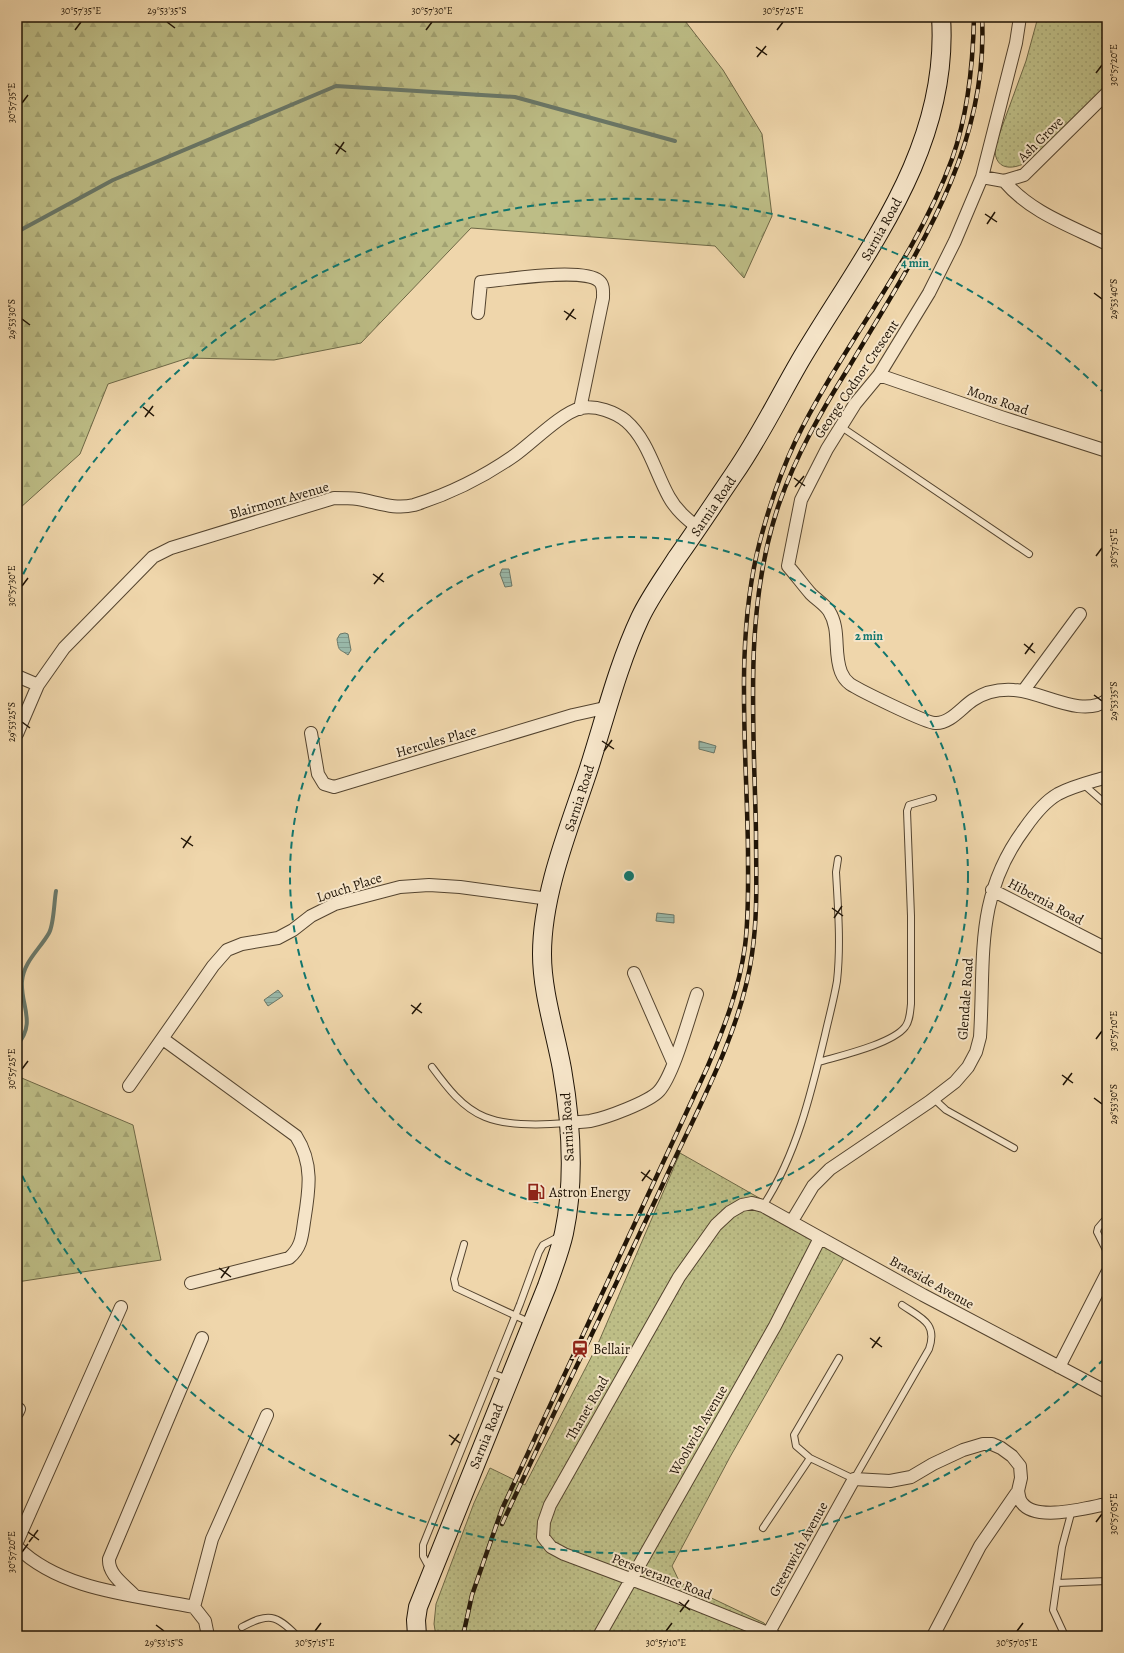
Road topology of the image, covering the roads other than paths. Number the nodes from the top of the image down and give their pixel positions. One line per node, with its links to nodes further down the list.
1 (941, 17): 12 (main road, Sarnia Road)
2 (1020, 17): 4 (street, George Codnor Crescent)
3 (1107, 93): 5 (street, Ash Grove)
4 (982, 177): 5 (street, Ash Grove); 8 (street, George Codnor Crescent)
5 (1004, 181): 6 (street)
6 (1107, 244)
7 (478, 313): 9 (street)
8 (879, 375): 10 (street, George Codnor Crescent); 11 (street, Mons Road)
9 (580, 408): 12 (street); 16 (street, Blairmont Avenue)
10 (840, 426): 13 (lane); 17 (street, George Codnor Crescent)
11 (1107, 451)
12 (698, 528): 19 (main road, Sarnia Road)
13 (1029, 554)
14 (1080, 614): 17 (street)
15 (17, 676): 16 (street)
16 (38, 685): 21 (street, Blairmont Avenue)
17 (1024, 690): 18 (street)
18 (1107, 700)
19 (609, 706): 20 (street, Hercules Place); 28 (main road, Sarnia Road)
20 (311, 733)
21 (17, 734)
22 (1107, 777): 23 (street, Glendale Road)
23 (1083, 784): 25 (lane); 27 (street, Glendale Road)
24 (933, 798): 34 (lane)
25 (1107, 805)
26 (838, 859): 34 (lane)
27 (992, 890): 29 (street, Hibernia Road); 37 (street, Glendale Road)
28 (549, 899): 32 (street, Louch Place); 38 (main road, Sarnia Road)
29 (1107, 949)
30 (634, 973): 33 (street)
31 (697, 994): 33 (street)
32 (163, 1038): 36 (street, Louch Place); 49 (street)
33 (673, 1062): 38 (street)
34 (818, 1062): 41 (lane)
35 (432, 1068): 38 (lane)
36 (129, 1086)
37 (933, 1098): 39 (lane); 42 (street, Glendale Road)
38 (569, 1123): 44 (main road, Sarnia Road)
39 (1014, 1148)
40 (742, 1205): 41 (street, Braeside Avenue); 68 (street, Thanet Road)
41 (763, 1206): 42 (street, Braeside Avenue)
42 (792, 1221): 45 (street, Braeside Avenue)
43 (1107, 1222): 47 (lane)
44 (563, 1234): 52 (lane); 53 (main road, Sarnia Road)
45 (820, 1238): 56 (street, Braeside Avenue); 71 (street, Woolwich Avenue)
46 (464, 1244): 52 (lane)
47 (1107, 1252)
48 (1107, 1273): 56 (street)
49 (191, 1283)
50 (902, 1305): 63 (lane)
51 (121, 1307): 69 (street)
52 (515, 1316): 53 (lane); 57 (lane)
53 (532, 1323): 58 (main road, Sarnia Road)
54 (202, 1338): 75 (street)
55 (839, 1358): 62 (lane)
56 (1059, 1367): 59 (street, Braeside Avenue)
57 (492, 1373): 58 (lane); 61 (lane)
58 (509, 1380): 61 (main road, Sarnia Road)
59 (1107, 1392)
60 (267, 1415): 76 (street)
61 (477, 1434): 74 (main road, Sarnia Road)
62 (810, 1458): 63 (lane); 67 (lane)
63 (854, 1479): 64 (street); 79 (street, Greenwich Avenue)
64 (1018, 1491): 66 (street); 78 (street)
65 (1107, 1504): 66 (street)
66 (1072, 1510): 73 (lane)
67 (763, 1528)
68 (543, 1537): 71 (street, Perseverance Road)
69 (17, 1542)
70 (17, 1547): 75 (street)
71 (632, 1580): 79 (street, Perseverance Road); 84 (street, Woolwich Avenue)
72 (1107, 1581): 73 (lane)
73 (1057, 1583): 85 (lane)
74 (427, 1589): 82 (main road, Sarnia Road); 83 (main road, Sarnia Road)
75 (136, 1596): 76 (street)
76 (194, 1607): 80 (street)
77 (242, 1627): 81 (lane)
78 (934, 1634)
79 (771, 1635)
80 (208, 1636)
81 (297, 1636)
82 (417, 1636)
83 (428, 1636)
84 (599, 1636)
85 (1065, 1636)

